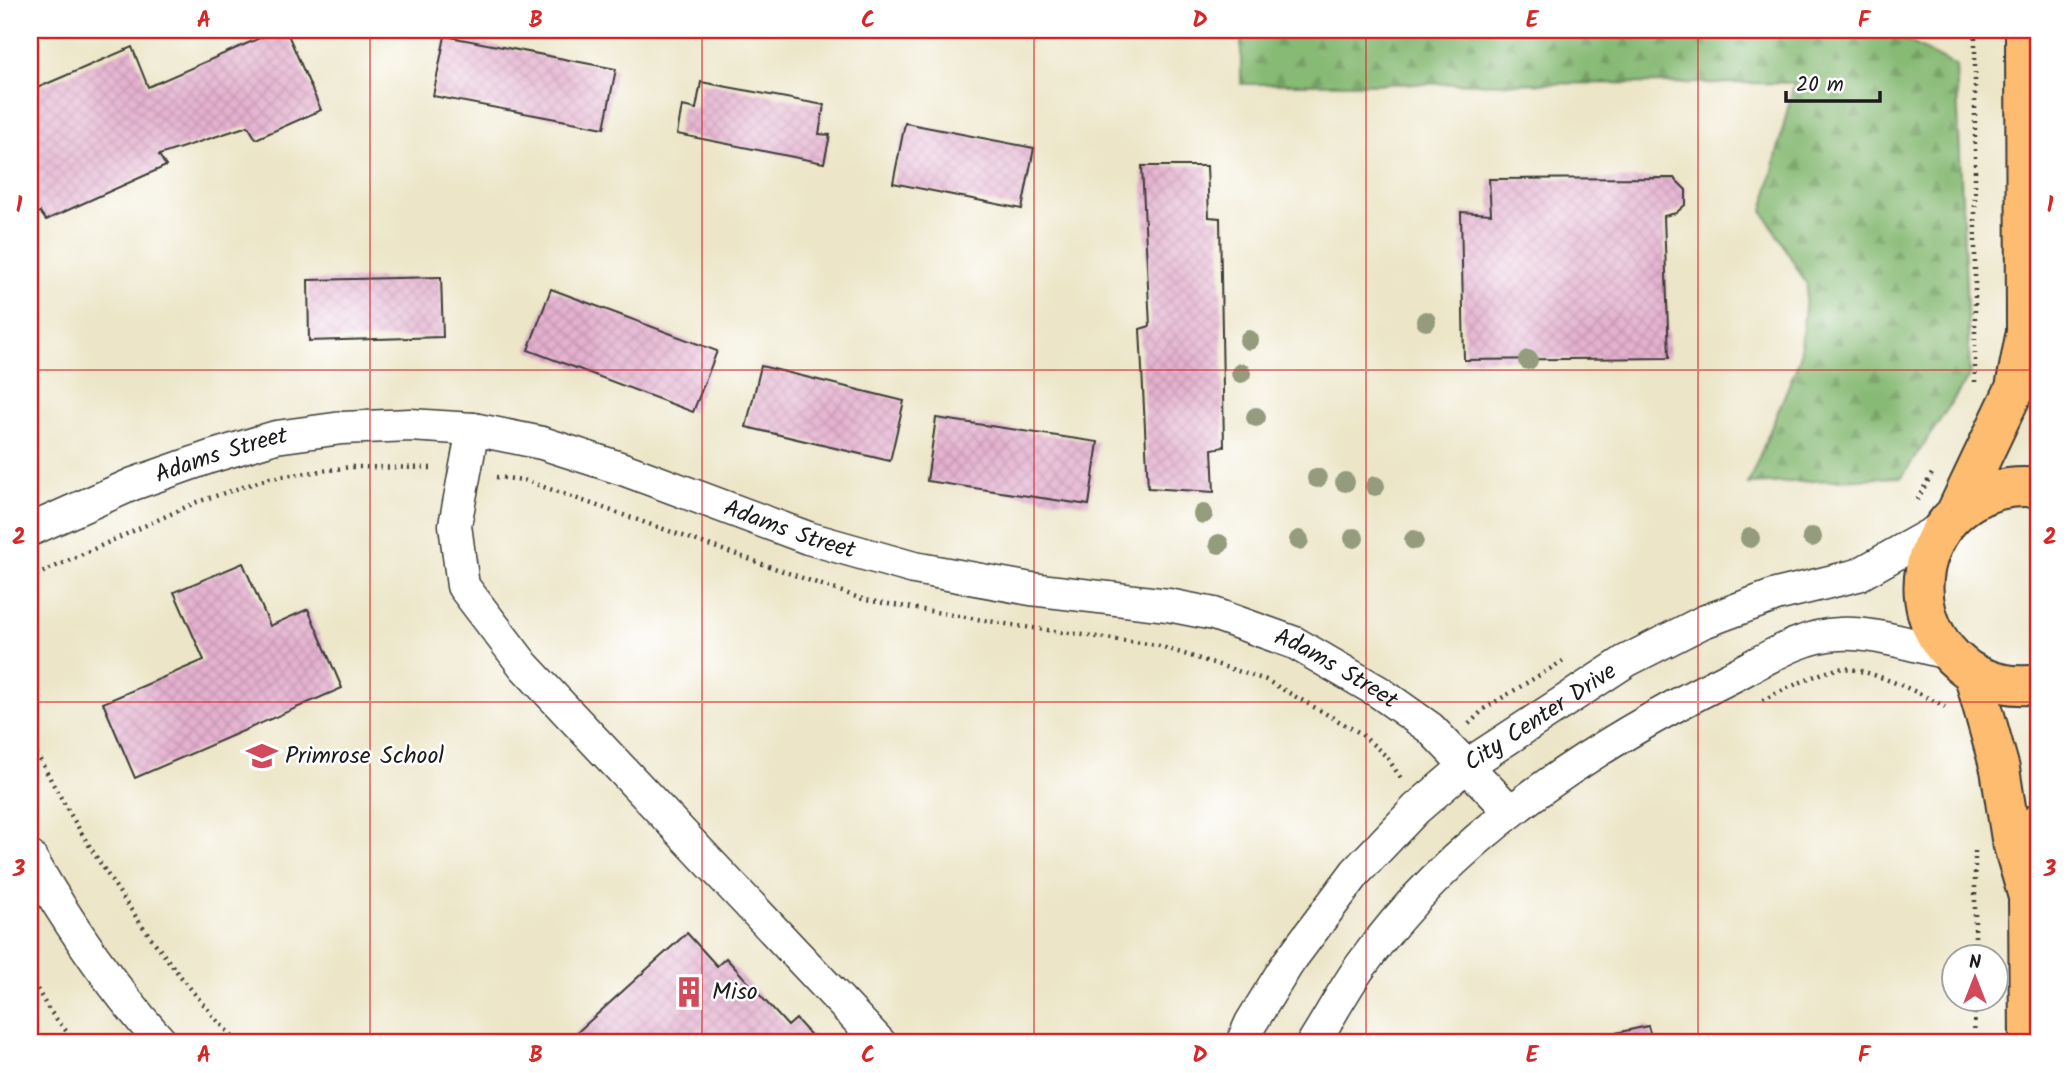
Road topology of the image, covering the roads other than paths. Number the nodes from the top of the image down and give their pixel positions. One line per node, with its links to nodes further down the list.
1 (2025, 30): 2 (main road)
2 (2033, 346): 5 (main road)
3 (473, 429): 6 (street, Adams Street); 9 (street, Adams Street); 15 (street)
4 (2039, 488): 5 (main road)
5 (1938, 514): 7 (main road); 9 (street, City Center Drive)
6 (30, 530)
7 (1961, 663): 8 (main road); 10 (street); 13 (main road)
8 (2039, 684)
9 (1465, 766): 10 (street, Adams Street); 16 (street, City Center Drive)
10 (1510, 811): 17 (street)
11 (2039, 823): 13 (main road)
12 (30, 857): 14 (street)
13 (2028, 897): 18 (main road)
14 (162, 1043)
15 (880, 1043)
16 (1242, 1043)
17 (1313, 1043)
18 (2029, 1043)

